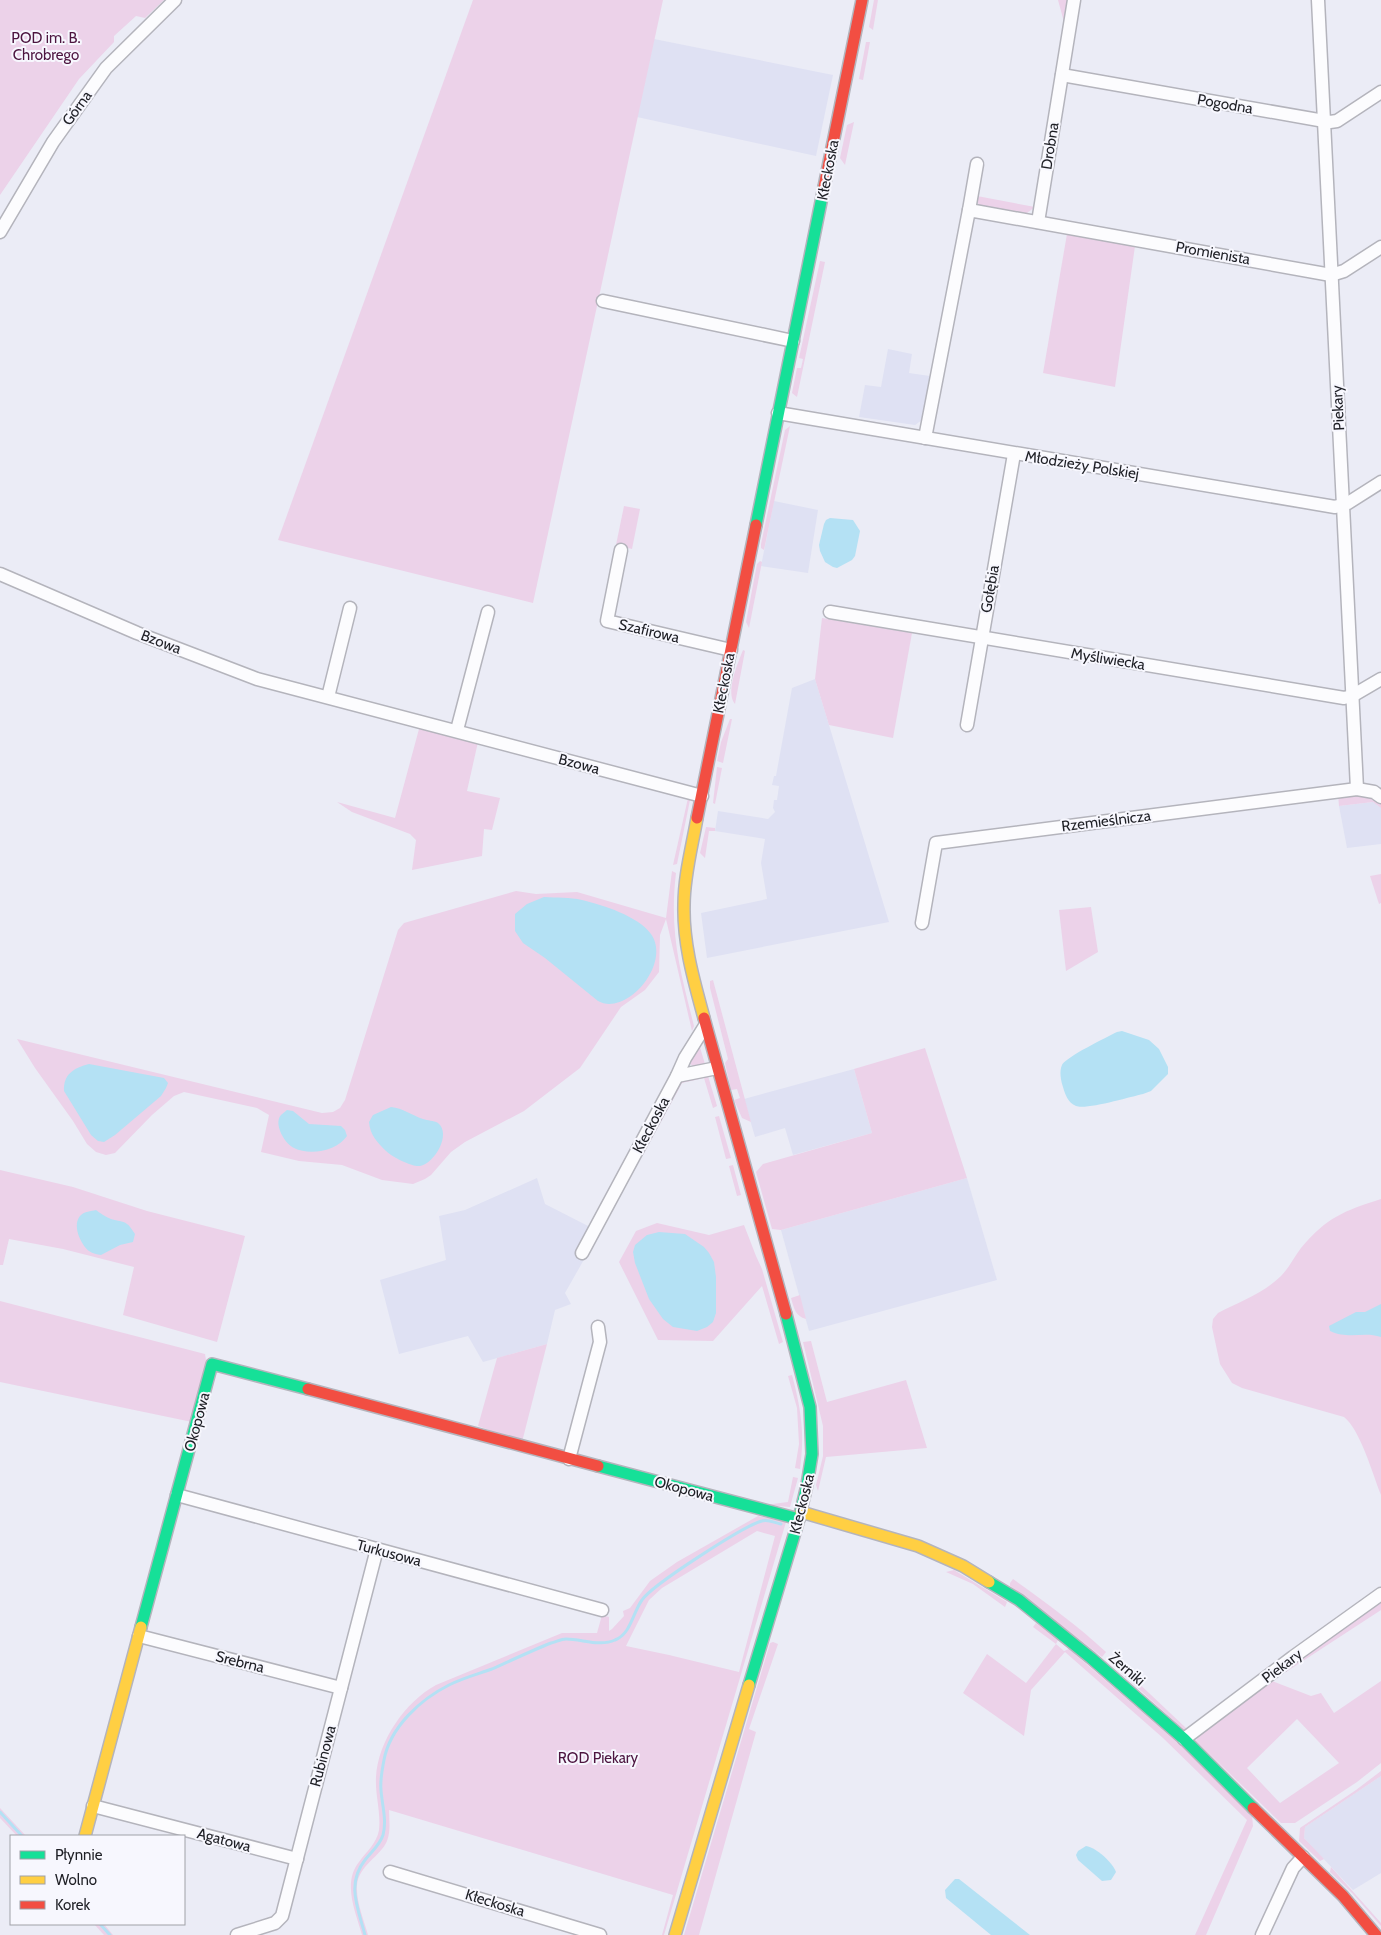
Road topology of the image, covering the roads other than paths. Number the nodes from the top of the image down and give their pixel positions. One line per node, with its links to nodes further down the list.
1 (175, 0): 11 (street, Górna)
2 (862, 0): 15 (main road, Kłeckoska)
3 (1074, 0): 5 (street, Drobna)
4 (1318, 0): 7 (street, Piekary)
5 (1062, 75): 7 (street, Pogodna); 10 (street, Drobna)
6 (1381, 92): 7 (street, Pogodna)
7 (1323, 122): 13 (street, Piekary)
8 (977, 164): 9 (street)
9 (969, 210): 10 (street); 17 (street)
10 (1038, 222): 13 (street, Promienista)
11 (0, 232)
12 (1381, 248): 13 (street)
13 (1331, 275): 20 (street, Piekary)
14 (603, 302): 15 (street)
15 (793, 341): 16 (main road, Kłeckoska)
16 (778, 413): 17 (street, Młodzieży Polskiej); 27 (main road, Kłeckoska)
17 (925, 438): 18 (street, Młodzieży Polskiej)
18 (1014, 454): 20 (street, Młodzieży Polskiej); 26 (street, Gołębia)
19 (1381, 482): 20 (street)
20 (1342, 506): 29 (street, Piekary)
21 (621, 550): 27 (street, Szafirowa)
22 (0, 574): 30 (street, Bzowa)
23 (350, 608): 30 (street)
24 (488, 612): 32 (street)
25 (830, 612): 26 (street, Myśliwiecka)
26 (982, 638): 29 (street, Myśliwiecka); 31 (street, Gołębia)
27 (731, 650): 34 (main road, Kłeckoska)
28 (1381, 679): 29 (street)
29 (1352, 696): 33 (street, Piekary)
30 (328, 698): 32 (street, Bzowa)
31 (967, 725)
32 (457, 730): 34 (street, Bzowa)
33 (1356, 789): 35 (street); 36 (street, Rzemieślnicza)
34 (702, 796): 37 (main road, Kłeckoska)
35 (1381, 797)
36 (922, 923)
37 (705, 1026): 38 (main road, Kłeckoska); 39 (street, Kłeckoska)
38 (717, 1068): 39 (street); 44 (main road, Kłeckoska)
39 (677, 1076): 40 (street, Kłeckoska)
40 (582, 1254)
41 (598, 1327): 42 (street)
42 (570, 1458): 43 (main road, Okopowa); 44 (main road, Okopowa)
43 (177, 1495): 45 (street, Turkusowa); 48 (main road, Okopowa)
44 (800, 1516): 50 (main road, Żerniki); 58 (main road, Kłeckoska)
45 (377, 1549): 47 (street, Turkusowa); 49 (street, Rubinowa)
46 (1381, 1594): 50 (street, Piekary)
47 (602, 1610)
48 (139, 1636): 49 (street, Srebrna); 51 (main road, Okopowa)
49 (341, 1688): 54 (street, Rubinowa)
50 (1184, 1740): 53 (main road, Żerniki)
51 (94, 1806): 52 (main road, Okopowa); 54 (street, Agatowa)
52 (85, 1835)
53 (1303, 1857): 59 (street); 60 (main road, Żerniki)
54 (297, 1859): 56 (street, Rubinowa)
55 (390, 1872): 57 (street, Kłeckoska)
56 (237, 1935)
57 (600, 1935)
58 (675, 1935)
59 (1262, 1935)
60 (1376, 1935)

